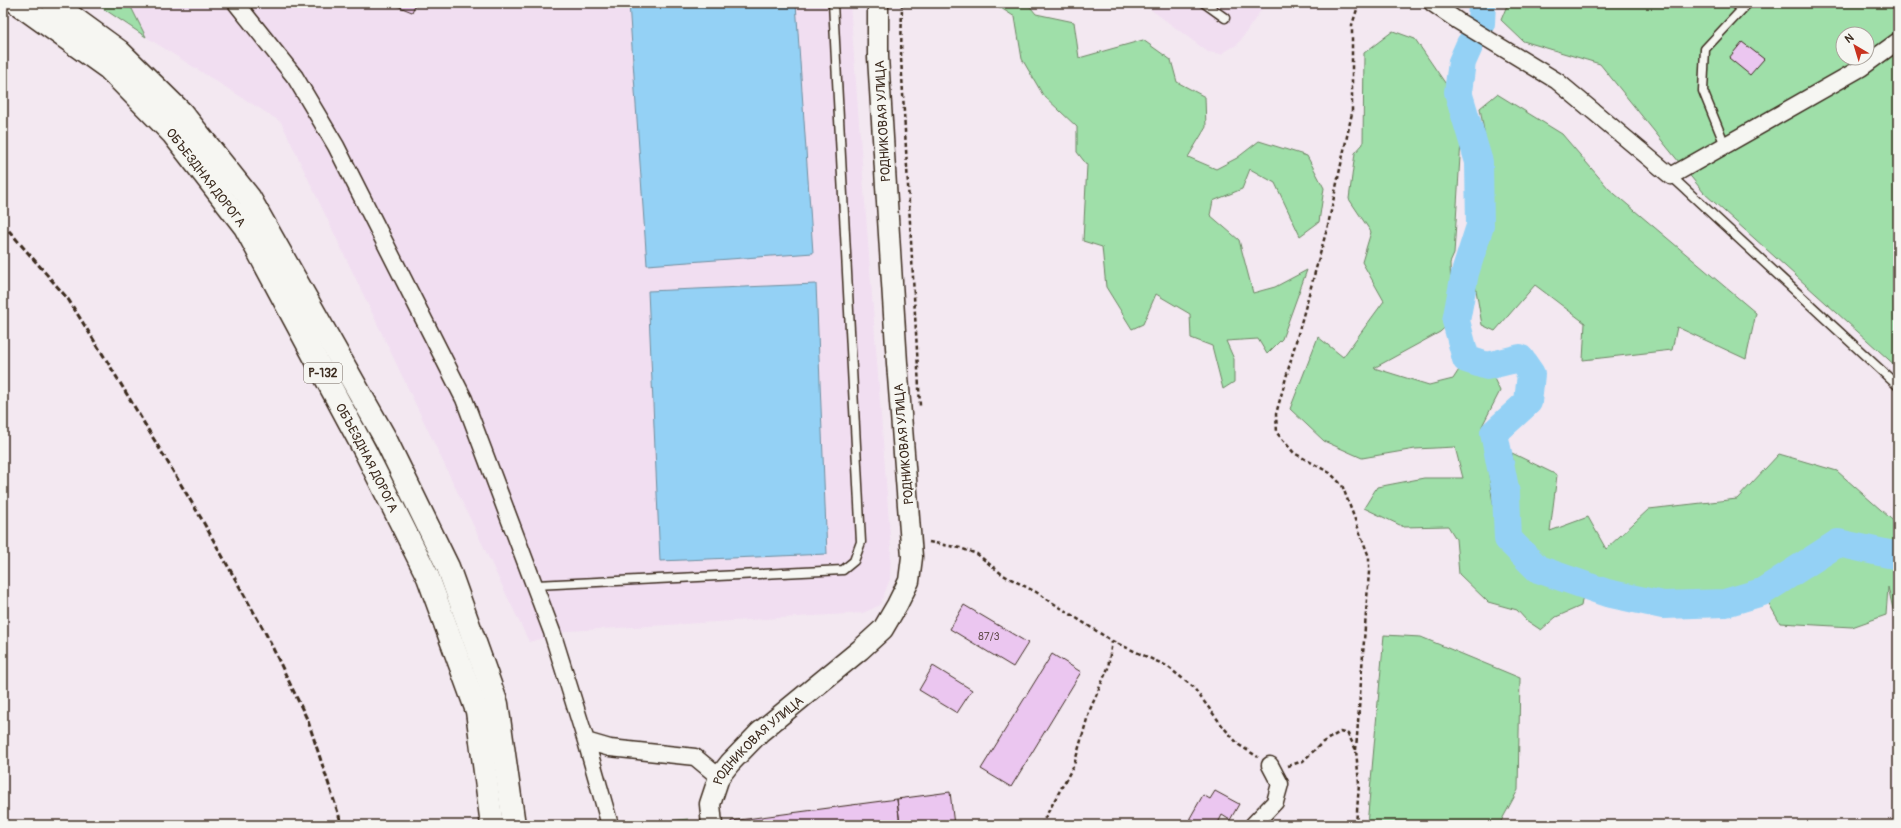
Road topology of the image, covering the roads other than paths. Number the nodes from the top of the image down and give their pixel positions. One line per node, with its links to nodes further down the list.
1 (18, 3): 19 (highway, ОБЪЕЗДНАЯ ДОРОГА / Р-132)
2 (53, 3): 20 (highway, ОБЪЕЗДНАЯ ДОРОГА / Р-132)
3 (236, 3): 15 (street)
4 (833, 3): 15 (lane)
5 (878, 3): 18 (street, РОДНИКОВАЯ УЛИЦА)
6 (1204, 3): 10 (lane)
7 (1432, 3): 13 (street)
8 (1748, 3): 9 (lane)
9 (1738, 6): 12 (lane)
10 (1225, 18)
11 (1898, 41): 12 (street)
12 (1725, 145): 13 (street)
13 (1670, 176): 14 (lane)
14 (1898, 386)
15 (536, 585): 16 (street)
16 (586, 741): 18 (street); 21 (street)
17 (1270, 765): 23 (street)
18 (719, 777): 22 (street, РОДНИКОВАЯ УЛИЦА)
19 (492, 825)
20 (514, 825)
21 (610, 825)
22 (712, 825)
23 (1253, 825)

